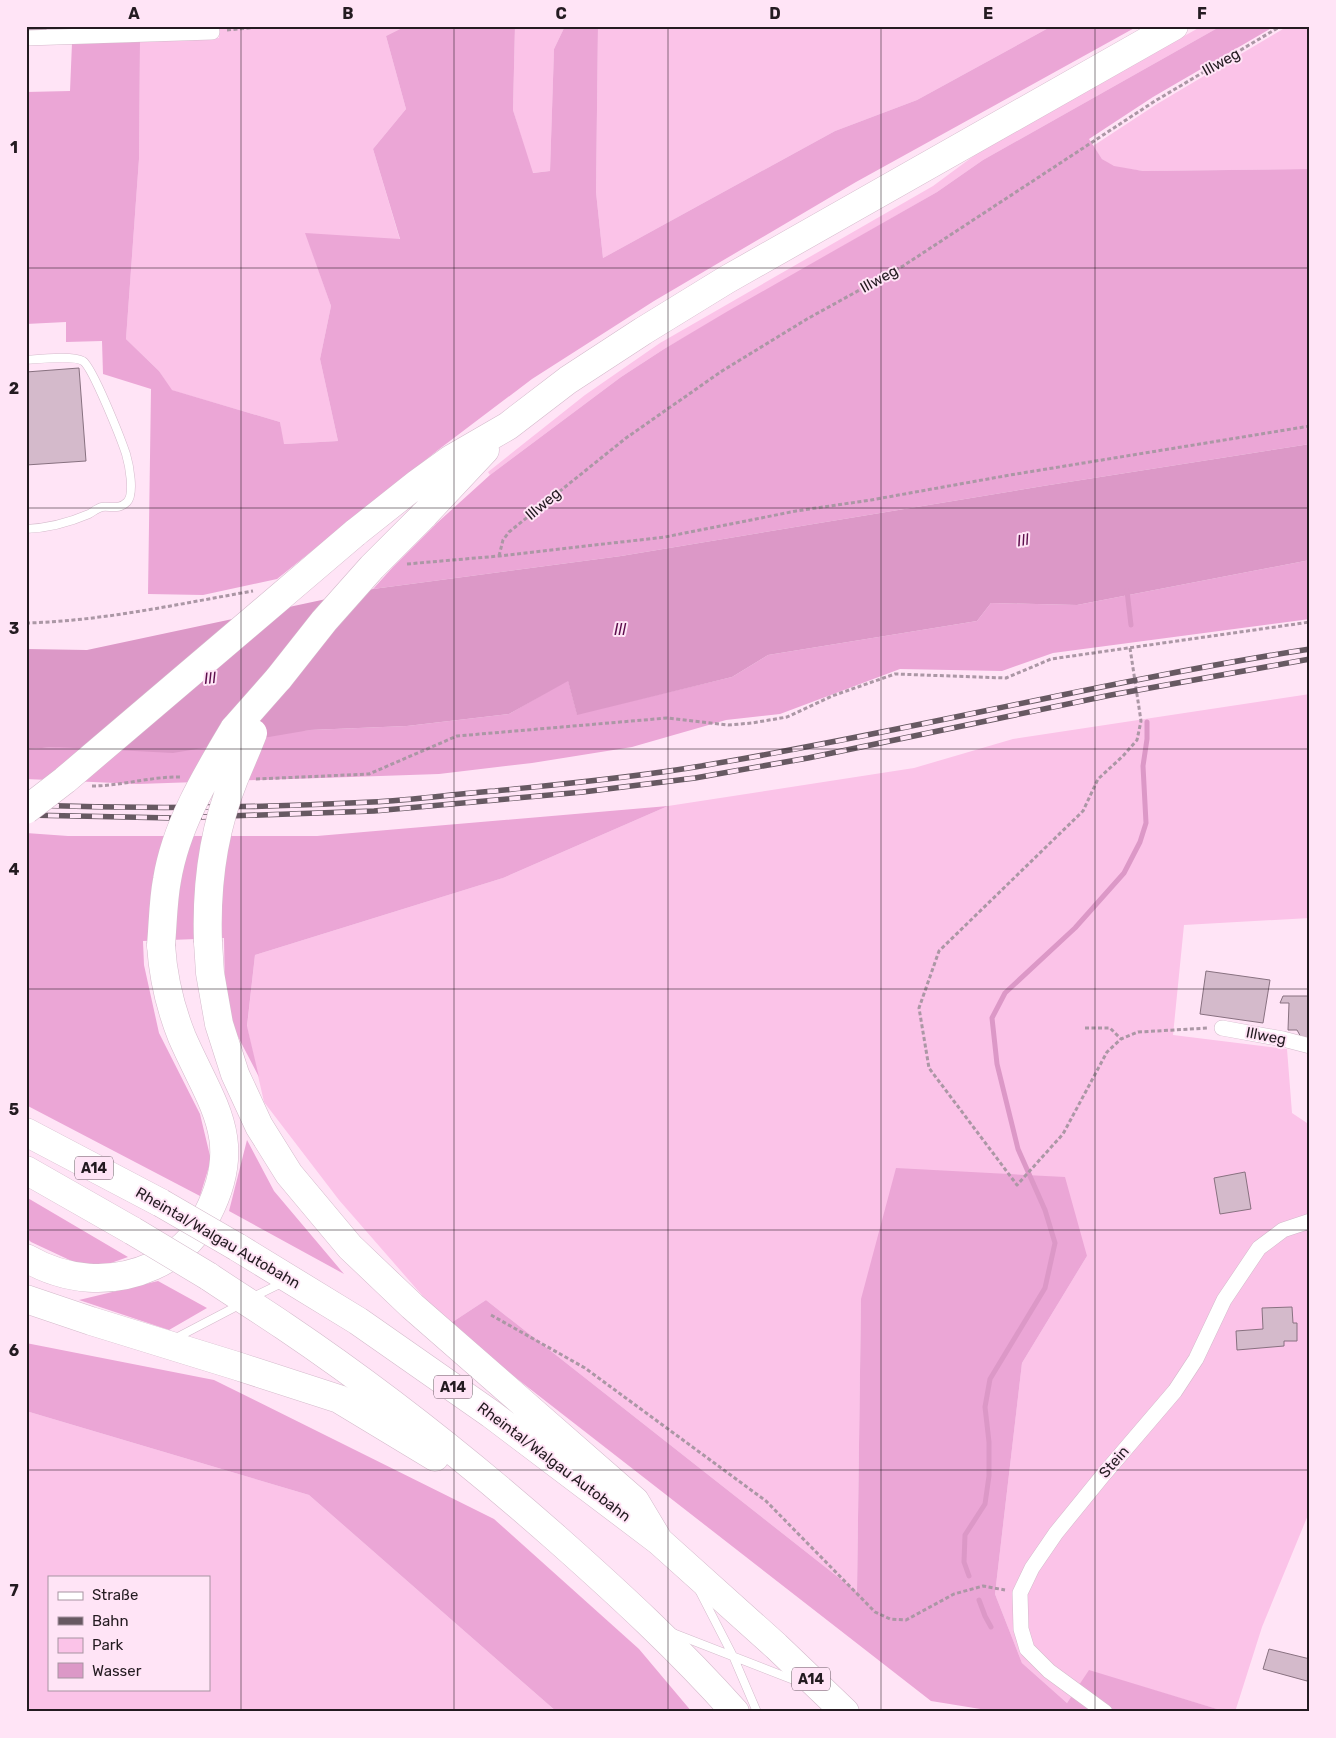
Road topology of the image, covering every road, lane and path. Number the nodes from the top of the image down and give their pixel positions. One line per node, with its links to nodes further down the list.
1 (269, 26): 4 (path)
2 (1174, 26): 7 (highway)
3 (1282, 26): 8 (path, Illweg)
4 (212, 32): 5 (street)
5 (26, 38)
6 (26, 360): 9 (lane)
7 (508, 426): 12 (highway, bridge); 16 (highway, bridge)
8 (1310, 426)
9 (26, 529)
10 (1310, 622): 11 (path)
11 (1130, 648): 14 (path); 19 (path)
12 (280, 678): 24 (highway, bridge); 31 (highway, bridge)
13 (184, 777): 15 (path)
14 (250, 779)
15 (90, 786)
16 (26, 810)
17 (1085, 1028): 19 (path)
18 (1222, 1028): 19 (path); 20 (street, Illweg)
19 (1121, 1039)
20 (1310, 1046)
21 (26, 1132): 25 (highway, Rheintal/Walgau Autobahn / A14, bridge)
22 (26, 1170): 27 (highway, A14, bridge)
23 (1310, 1221): 33 (street, Stein)
24 (26, 1258)
25 (290, 1279): 27 (lane); 31 (highway, Rheintal/Walgau Autobahn / A14)
26 (26, 1299): 29 (highway)
27 (246, 1301): 29 (lane); 30 (highway, A14)
28 (491, 1315): 33 (path)
29 (165, 1344): 30 (highway)
30 (509, 1496): 34 (highway, A14)
31 (659, 1541): 32 (highway, Rheintal/Walgau Autobahn / A14)
32 (686, 1566): 35 (lane); 36 (highway, Rheintal/Walgau Autobahn / A14)
33 (1020, 1593): 40 (street, Stein)
34 (650, 1624): 35 (lane); 37 (highway, A14)
35 (733, 1656): 36 (lane); 38 (lane)
36 (824, 1692): 39 (highway, Rheintal/Walgau Autobahn / A14)
37 (735, 1712)
38 (757, 1712)
39 (845, 1712)
40 (1105, 1712)

